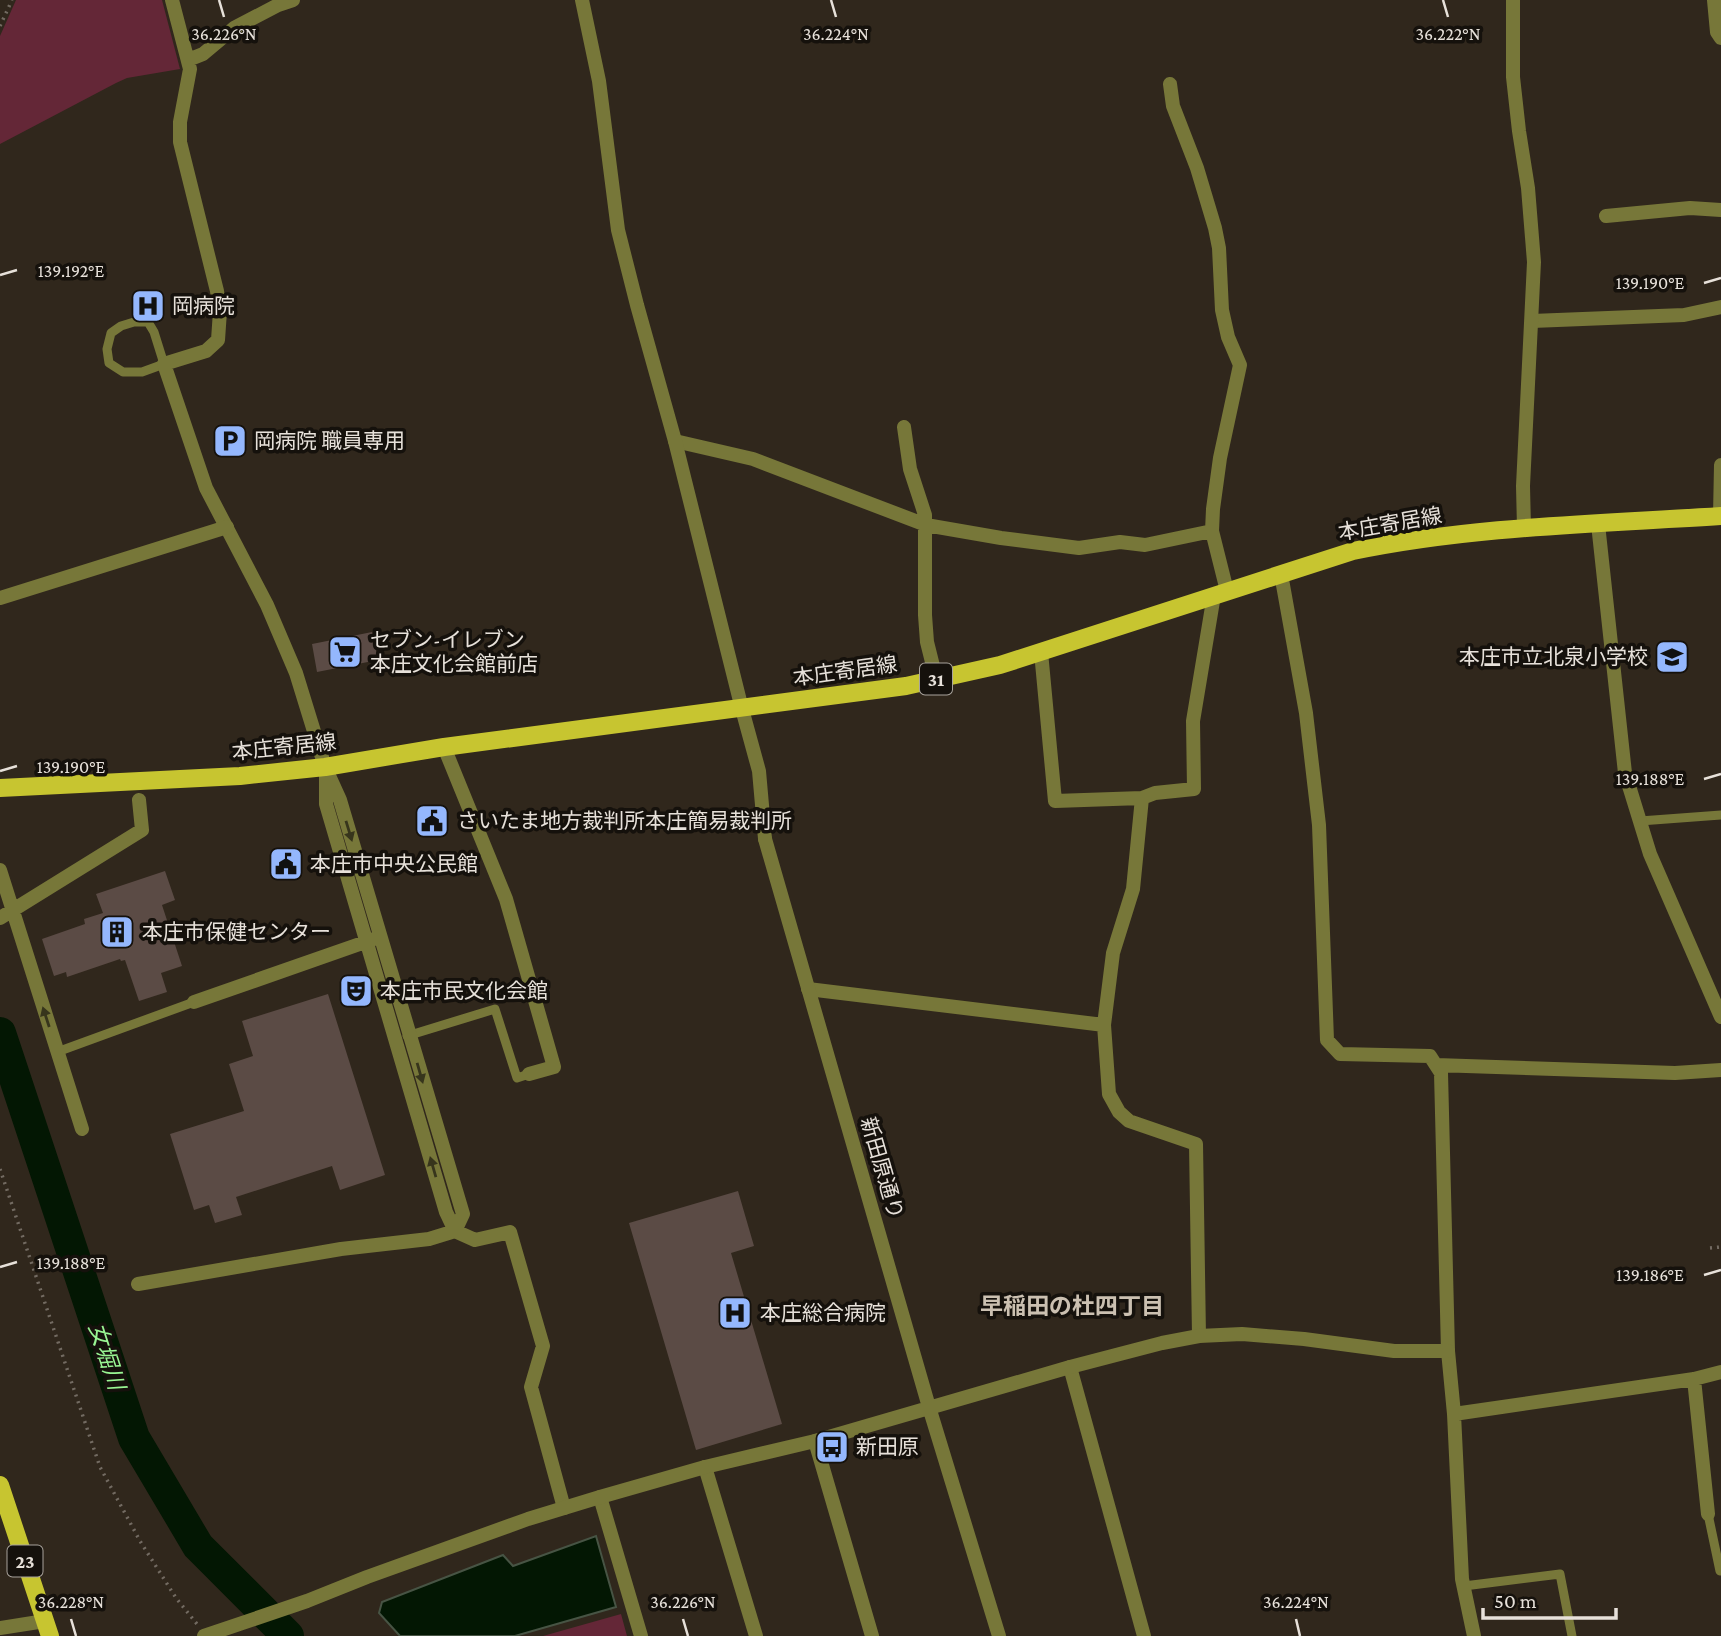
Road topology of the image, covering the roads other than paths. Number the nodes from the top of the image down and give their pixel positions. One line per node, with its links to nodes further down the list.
1 (172, 0): 8 (street)
2 (293, 0): 6 (street)
3 (582, 0): 16 (street, 新田原通り)
4 (1513, 0): 13 (street)
5 (1714, 0): 7 (street)
6 (277, 3): 8 (street)
7 (1721, 38)
8 (189, 64): 14 (street)
9 (1170, 84): 23 (street)
10 (1721, 210): 11 (street)
11 (1606, 216)
12 (1721, 307): 13 (street)
13 (1532, 321): 22 (street)
14 (164, 365): 14 (lane); 21 (street)
15 (904, 427): 20 (street)
16 (675, 441): 20 (street); 29 (street, 新田原通り)
17 (1721, 465): 18 (street)
18 (1720, 516): 19 (main road, 本庄寄居線 / 31)
19 (1598, 524): 22 (main road, 本庄寄居線 / 31); 36 (street)
20 (926, 525): 23 (street); 28 (street)
21 (227, 527): 26 (street); 31 (street)
22 (1524, 528): 24 (main road, 本庄寄居線 / 31)
23 (1212, 531): 25 (street)
24 (1281, 574): 25 (main road, 本庄寄居線 / 31); 46 (street)
25 (1220, 593): 27 (main road, 本庄寄居線 / 31); 33 (street)
26 (0, 598)
27 (1041, 652): 28 (main road, 本庄寄居線 / 31); 33 (street)
28 (936, 678): 29 (main road, 本庄寄居線 / 31)
29 (742, 709): 30 (main road, 本庄寄居線 / 31); 40 (street, 新田原通り)
30 (444, 747): 31 (main road, 本庄寄居線 / 31); 48 (street)
31 (326, 767): 32 (main road, 本庄寄居線 / 31); 39 (street)
32 (0, 788)
33 (1142, 798): 43 (street)
34 (139, 800): 38 (street)
35 (1721, 815): 36 (lane)
36 (1640, 821): 42 (street)
37 (0, 870): 38 (street)
38 (5, 915): 45 (street, one-way to 38)
39 (373, 939): 41 (street); 44 (street)
40 (808, 989): 43 (street); 57 (street, 新田原通り)
41 (194, 1002): 45 (lane)
42 (1721, 1017)
43 (1104, 1025): 52 (street)
44 (402, 1037): 48 (lane); 50 (street)
45 (57, 1052): 49 (street)
46 (1436, 1065): 47 (street); 53 (street)
47 (1721, 1070)
48 (529, 1074)
49 (82, 1129)
50 (455, 1231): 51 (street); 63 (street)
51 (138, 1284)
52 (1199, 1336): 53 (street); 54 (street)
53 (1448, 1351): 58 (street)
54 (1070, 1367): 57 (street); 74 (street)
55 (1721, 1372): 56 (street)
56 (1694, 1379): 58 (street); 64 (street)
57 (929, 1407): 59 (street); 73 (street, 新田原通り)
58 (1454, 1414): 66 (street)
59 (815, 1441): 60 (street); 72 (street)
60 (705, 1467): 62 (street); 71 (street)
61 (0, 1485): 68 (main road, 23)
62 (600, 1496): 63 (street); 70 (street)
63 (564, 1508): 69 (street)
64 (1707, 1514): 65 (lane)
65 (1720, 1571)
66 (1464, 1586): 75 (street); 76 (lane)
67 (0, 1628): 68 (street)
68 (47, 1628)
69 (208, 1634)
70 (641, 1636)
71 (756, 1636)
72 (872, 1636)
73 (999, 1636)
74 (1144, 1636)
75 (1474, 1636)
76 (1572, 1636)

